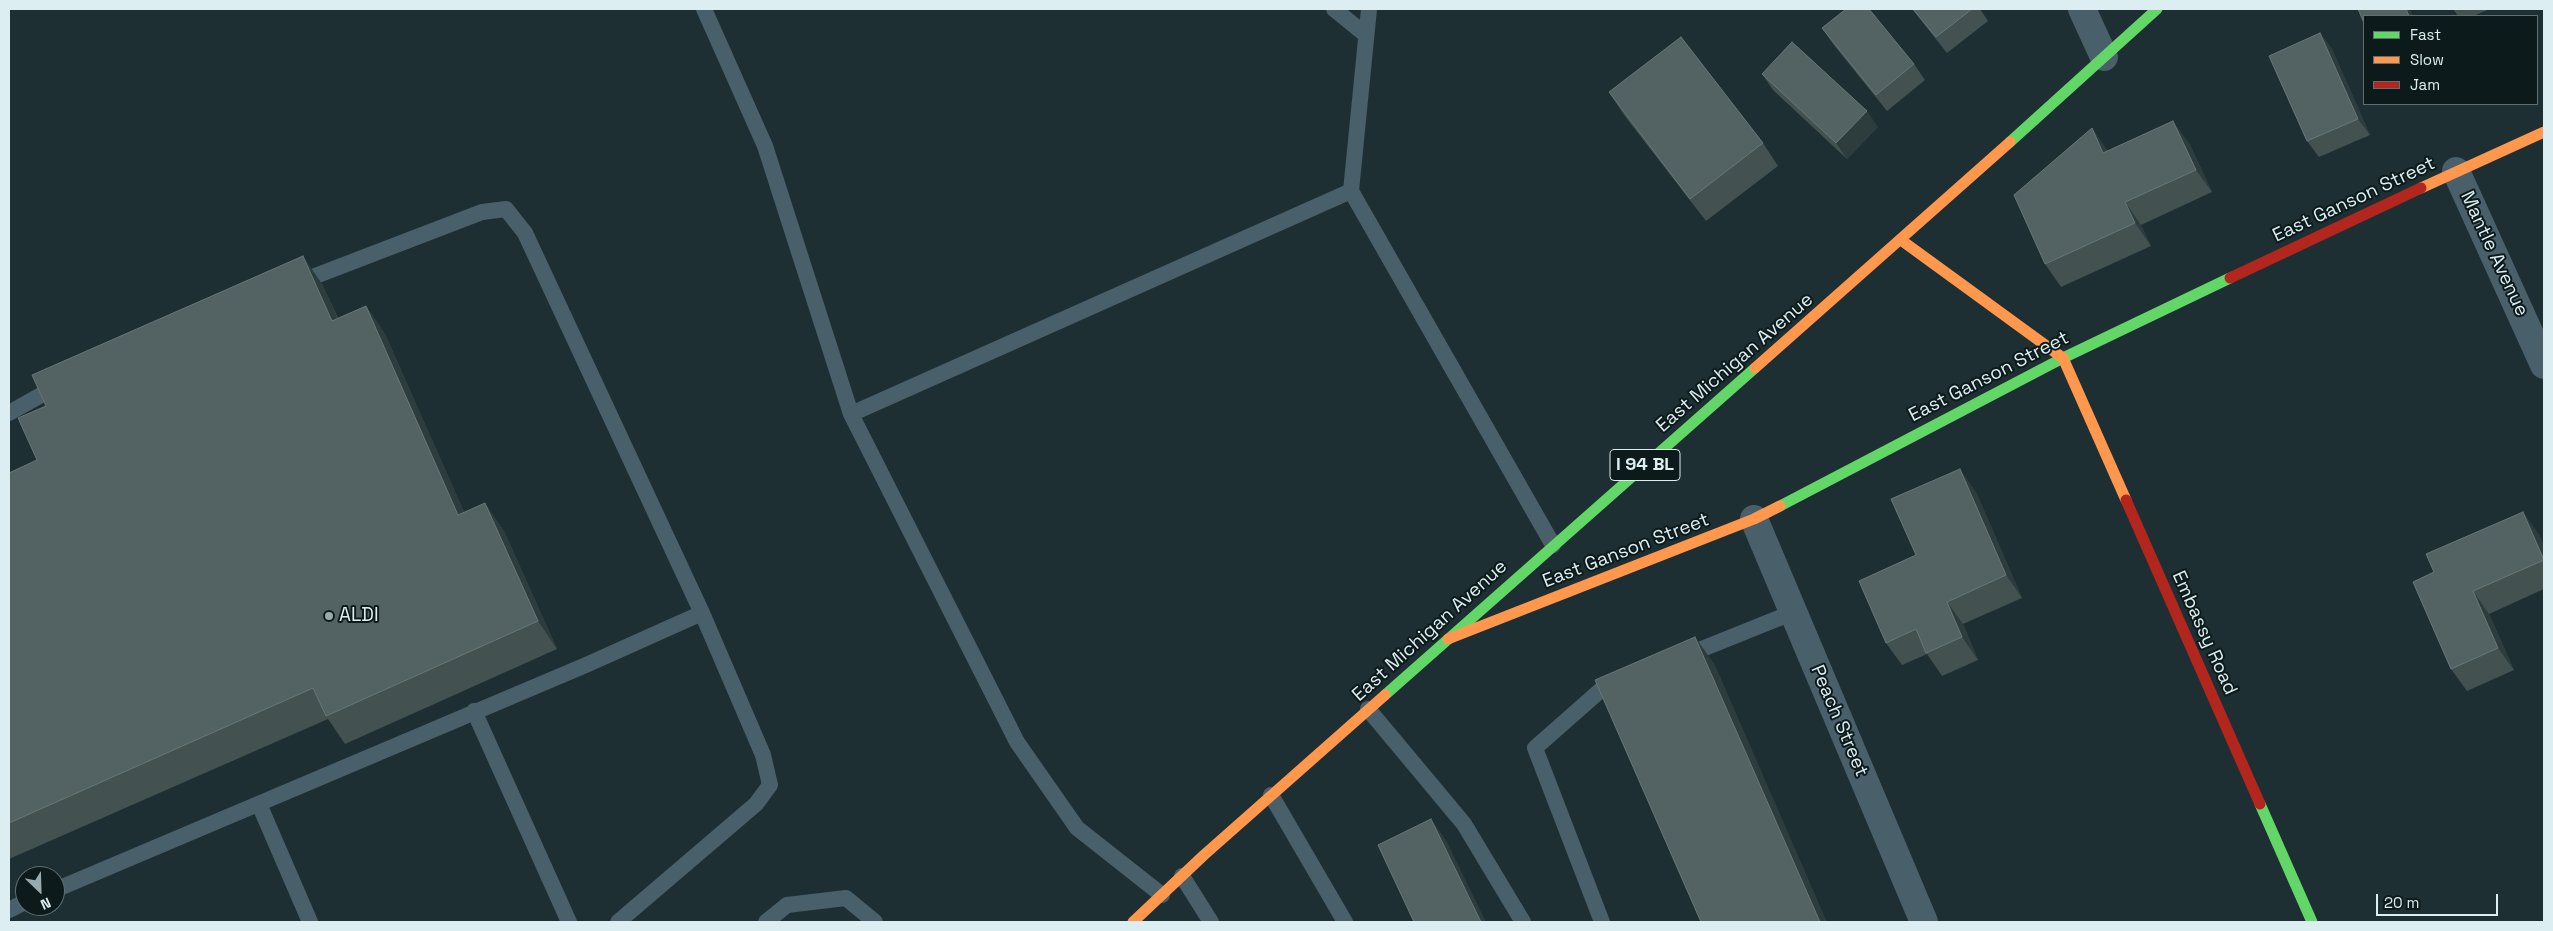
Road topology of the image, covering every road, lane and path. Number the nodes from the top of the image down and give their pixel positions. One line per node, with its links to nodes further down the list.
1 (704, 9): 17 (lane)
2 (1334, 9): 6 (lane)
3 (1369, 9): 6 (lane)
4 (2082, 9): 7 (street)
5 (2157, 9): 7 (street, East Michigan Avenue / I 94 BL)
6 (1366, 35): 10 (lane)
7 (2104, 57): 11 (street, East Michigan Avenue / I 94 BL)
8 (2544, 132): 9 (street, East Ganson Street)
9 (2456, 171): 13 (street, East Ganson Street); 14 (street, Mantle Avenue)
10 (1351, 191): 17 (lane); 19 (lane)
11 (1901, 240): 13 (street); 19 (street, East Michigan Avenue / I 94 BL)
12 (283, 289): 21 (lane)
13 (2064, 358): 18 (street, East Ganson Street); 43 (street, Embassy Road)
14 (2544, 365)
15 (77, 376): 16 (lane)
16 (9, 413)
17 (851, 414): 31 (lane)
18 (1754, 519): 20 (street, Peach Street); 22 (street, East Ganson Street)
19 (1553, 545): 22 (street, East Michigan Avenue / I 94 BL)
20 (1794, 612): 23 (lane); 42 (street, Peach Street)
21 (702, 613): 26 (lane); 34 (lane)
22 (1445, 641): 25 (street, East Michigan Avenue / I 94 BL)
23 (1667, 663)
24 (1630, 677): 41 (lane)
25 (1368, 709): 27 (street, East Michigan Avenue / I 94 BL); 40 (lane)
26 (474, 711): 28 (lane); 33 (lane)
27 (1271, 795): 29 (street, East Michigan Avenue / I 94 BL); 39 (lane)
28 (258, 804): 30 (lane); 32 (lane)
29 (1182, 876): 31 (street, East Michigan Avenue / I 94 BL); 38 (lane)
30 (65, 886)
31 (1162, 895): 37 (street, East Michigan Avenue / I 94 BL)
32 (310, 922)
33 (569, 922)
34 (618, 922)
35 (766, 922): 36 (lane)
36 (876, 922)
37 (1133, 922)
38 (1211, 922)
39 (1345, 922)
40 (1523, 922)
41 (1602, 922)
42 (1924, 922)
43 (2312, 922)

